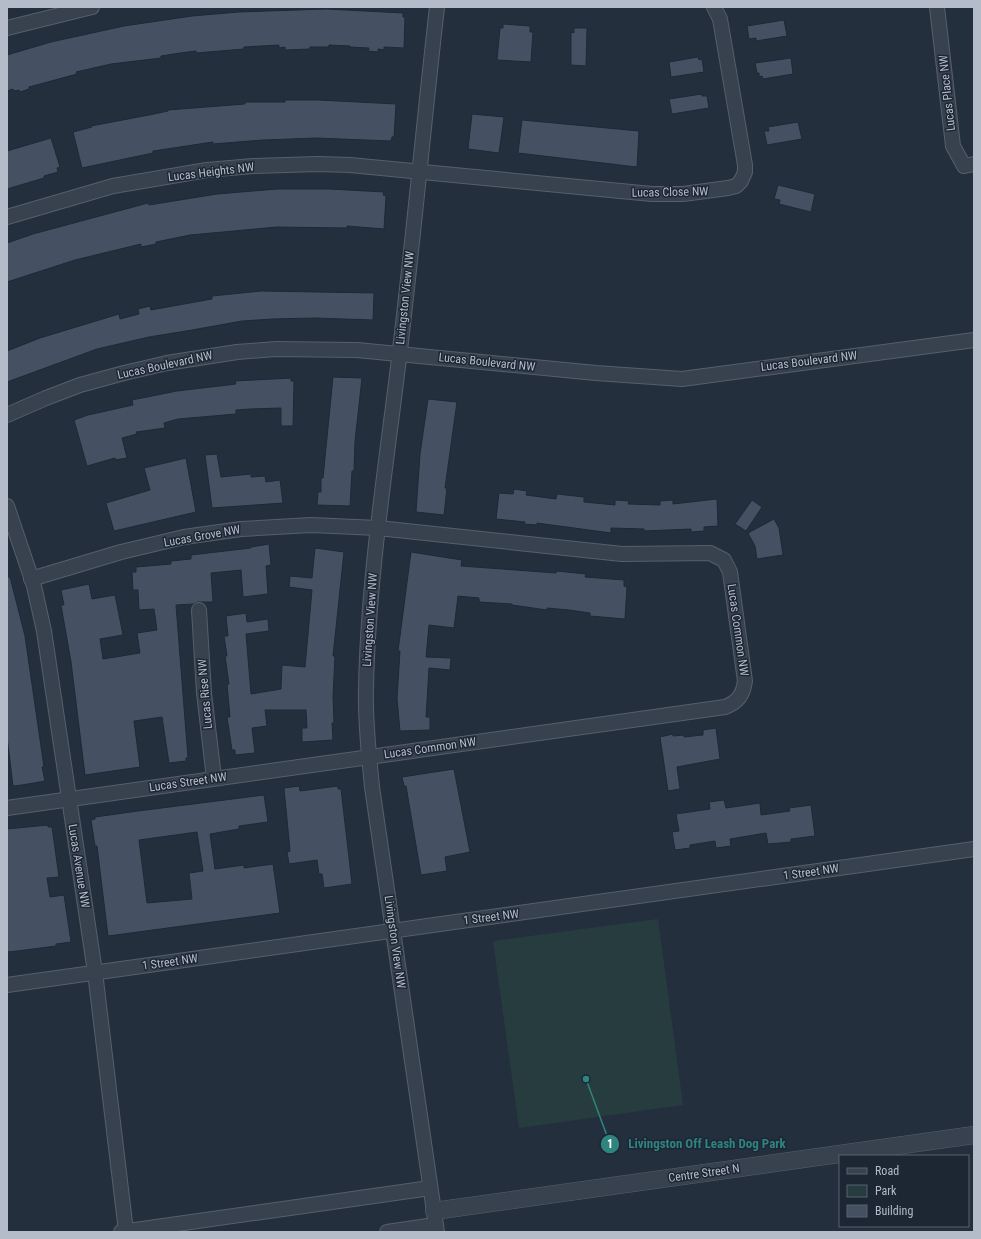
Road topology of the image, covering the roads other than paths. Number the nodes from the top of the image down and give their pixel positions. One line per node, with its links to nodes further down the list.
1 (92, 7): 5 (street)
2 (437, 7): 7 (street, Livingston View NW)
3 (714, 7): 7 (street, Lucas Close NW)
4 (937, 7): 6 (street, Lucas Place NW)
5 (7, 28)
6 (974, 164)
7 (419, 171): 8 (street, Lucas Heights NW); 10 (street, Livingston View NW)
8 (7, 217)
9 (974, 340): 10 (street, Lucas Boulevard NW)
10 (399, 354): 11 (street, Lucas Boulevard NW); 13 (street, Livingston View NW)
11 (7, 415)
12 (7, 506): 14 (street, Lucas Avenue NW)
13 (378, 528): 14 (street, Lucas Grove NW); 16 (street, Livingston View NW); 16 (street, Lucas Common NW)
14 (31, 579): 18 (street, Lucas Avenue NW)
15 (199, 610): 17 (street, Lucas Rise NW)
16 (369, 756): 17 (street, Lucas Street NW); 21 (street, Livingston View NW)
17 (214, 778): 18 (street, Lucas Street NW)
18 (69, 799): 19 (street, Lucas Street NW); 22 (street, Lucas Avenue NW)
19 (7, 808)
20 (974, 849): 21 (street, 1 Street NW)
21 (393, 929): 22 (street, 1 Street NW); 27 (street, Livingston View NW)
22 (95, 972): 23 (street, 1 Street NW); 29 (street, Lucas Avenue NW)
23 (7, 985)
24 (974, 1135): 25 (street, Centre Street N)
25 (852, 1155)
26 (839, 1157): 28 (street, Centre Street N)
27 (430, 1188): 28 (street, Livingston View NW); 29 (street)
28 (435, 1223): 30 (street)
29 (123, 1232)
30 (387, 1232)

